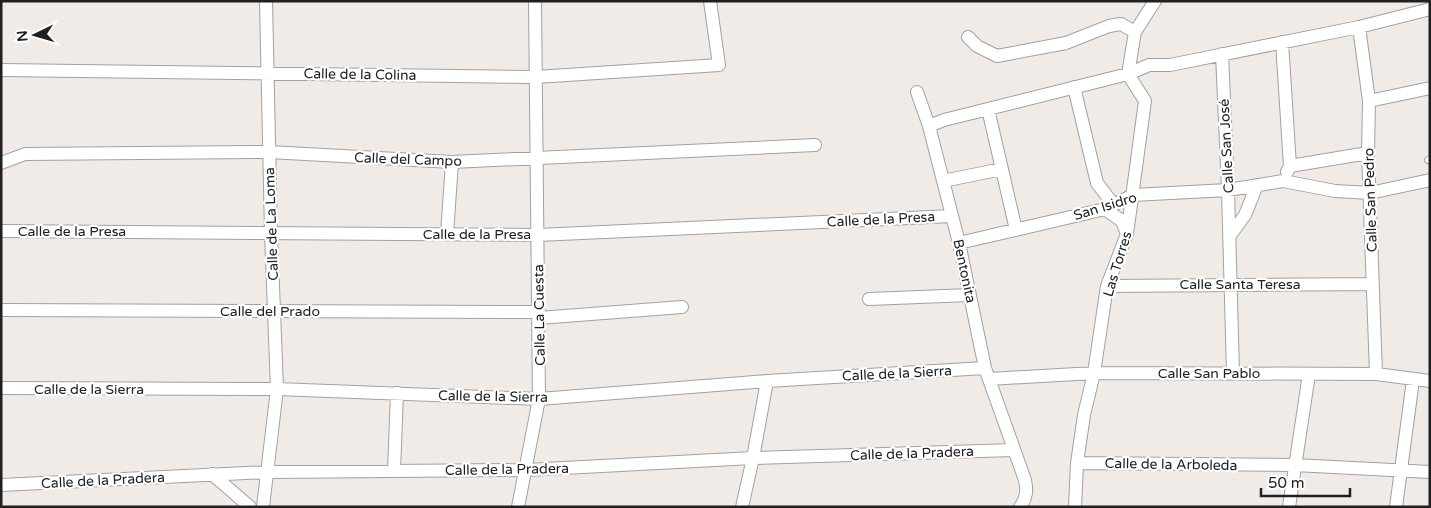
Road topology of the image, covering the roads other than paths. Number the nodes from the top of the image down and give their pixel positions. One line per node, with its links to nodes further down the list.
1 (266, 1): 12 (street, Calle de La Loma)
2 (535, 1): 14 (street, Calle La Cuesta)
3 (710, 1): 14 (street, Calle de la Colina)
4 (1155, 1): 7 (street)
5 (1430, 10): 6 (street)
6 (1359, 27): 9 (street); 18 (street, Calle San Pedro)
7 (1135, 32): 8 (street); 13 (street)
8 (968, 37)
9 (1282, 42): 10 (street); 27 (street)
10 (1222, 54): 13 (street); 33 (street, Calle San José)
11 (1, 70): 12 (street, Calle de la Colina)
12 (268, 73): 14 (street, Calle de la Colina); 22 (street, Calle de La Loma)
13 (1128, 74): 15 (street); 35 (street, Las Torres)
14 (536, 77): 24 (street, Calle La Cuesta)
15 (1074, 87): 19 (street); 36 (street)
16 (1430, 88): 18 (street)
17 (917, 92): 20 (street, Bentonita)
18 (1369, 101): 23 (street, Calle San Pedro)
19 (988, 109): 20 (street); 28 (street)
20 (929, 126): 30 (street, Bentonita)
21 (815, 145): 24 (street, Calle del Campo)
22 (269, 152): 25 (street, Calle del Campo); 26 (street, Calle del Campo); 40 (street, Calle de La Loma)
23 (1368, 153): 27 (street); 34 (street, Calle San Pedro)
24 (537, 158): 25 (street, Calle del Campo); 43 (street, Calle La Cuesta)
25 (452, 162): 41 (street)
26 (1, 163)
27 (1290, 166): 31 (street)
28 (1002, 169): 30 (street); 38 (street)
29 (1430, 180): 34 (street, San Isidro)
30 (943, 181): 37 (street, Bentonita)
31 (1283, 181): 32 (street, San Isidro); 34 (street, San Isidro)
32 (1257, 185): 33 (street, San Isidro); 44 (street, Calle San José)
33 (1228, 190): 35 (street, San Isidro); 44 (street, Calle San José)
34 (1370, 193): 47 (street, Calle San Pedro)
35 (1133, 195): 36 (street, San Isidro); 42 (street, Las Torres)
36 (1109, 206): 38 (street, San Isidro); 42 (street)
37 (952, 216): 43 (street, Calle de la Presa); 45 (street, Bentonita)
38 (1016, 230): 45 (street, San Isidro)
39 (1, 231): 40 (street, Calle de la Presa)
40 (271, 232): 41 (street, Calle de la Presa); 53 (street, Calle de La Loma)
41 (447, 234): 43 (street, Calle de la Presa)
42 (1127, 234): 48 (street, Las Torres)
43 (538, 235): 54 (street, Calle La Cuesta)
44 (1229, 237): 46 (street, Calle San José)
45 (960, 243): 49 (street, Bentonita)
46 (1231, 284): 47 (street, Calle Santa Teresa); 48 (street, Calle Santa Teresa); 57 (street, Calle San José)
47 (1373, 284): 59 (street, Calle San Pedro)
48 (1107, 286): 56 (street, Las Torres)
49 (970, 295): 50 (street); 55 (street, Bentonita)
50 (869, 299)
51 (682, 307): 54 (street, Calle del Prado)
52 (1, 310): 53 (street, Calle del Prado)
53 (274, 311): 54 (street, Calle del Prado); 64 (street, Calle de La Loma)
54 (539, 315): 66 (street, Calle La Cuesta)
55 (987, 373): 56 (street, Calle San Pablo); 61 (street, Calle de la Sierra); 67 (street, Bentonita)
56 (1094, 373): 57 (street, Calle San Pablo); 69 (street, Las Torres)
57 (1233, 374): 58 (street, Calle San Pablo)
58 (1309, 374): 59 (street, Calle San Pablo); 70 (street)
59 (1376, 374): 60 (street, Calle San Pablo)
60 (1413, 380): 62 (street, Calle San Pablo); 74 (street)
61 (767, 381): 66 (street, Calle de la Sierra); 68 (street)
62 (1430, 381)
63 (1, 388): 64 (street, Calle de la Sierra)
64 (277, 389): 65 (street, Calle de la Sierra); 73 (street, Calle de La Loma)
65 (396, 394): 66 (street, Calle de la Sierra); 72 (street)
66 (539, 399): 71 (street, Calle La Cuesta)
67 (1014, 450): 68 (street, Calle de la Pradera); 83 (street, Bentonita)
68 (753, 458): 71 (street, Calle de la Pradera); 82 (street)
69 (1077, 463): 70 (street, Calle de la Arboleda); 78 (street, Las Torres)
70 (1295, 465): 74 (street, Calle de la Arboleda); 84 (street)
71 (526, 470): 72 (street, Calle de la Pradera); 81 (street, Calle La Cuesta)
72 (394, 471): 73 (street, Calle de la Pradera)
73 (268, 472): 76 (street, Calle de la Pradera); 80 (street, Calle de La Loma)
74 (1401, 472): 75 (street, Calle de la Arboleda); 85 (street)
75 (1430, 472)
76 (212, 474): 77 (street, Calle de la Pradera); 79 (street)
77 (1, 484)
78 (1074, 505)
79 (250, 507)
80 (263, 507)
81 (518, 507)
82 (742, 507)
83 (1020, 507)
84 (1289, 507)
85 (1396, 507)

